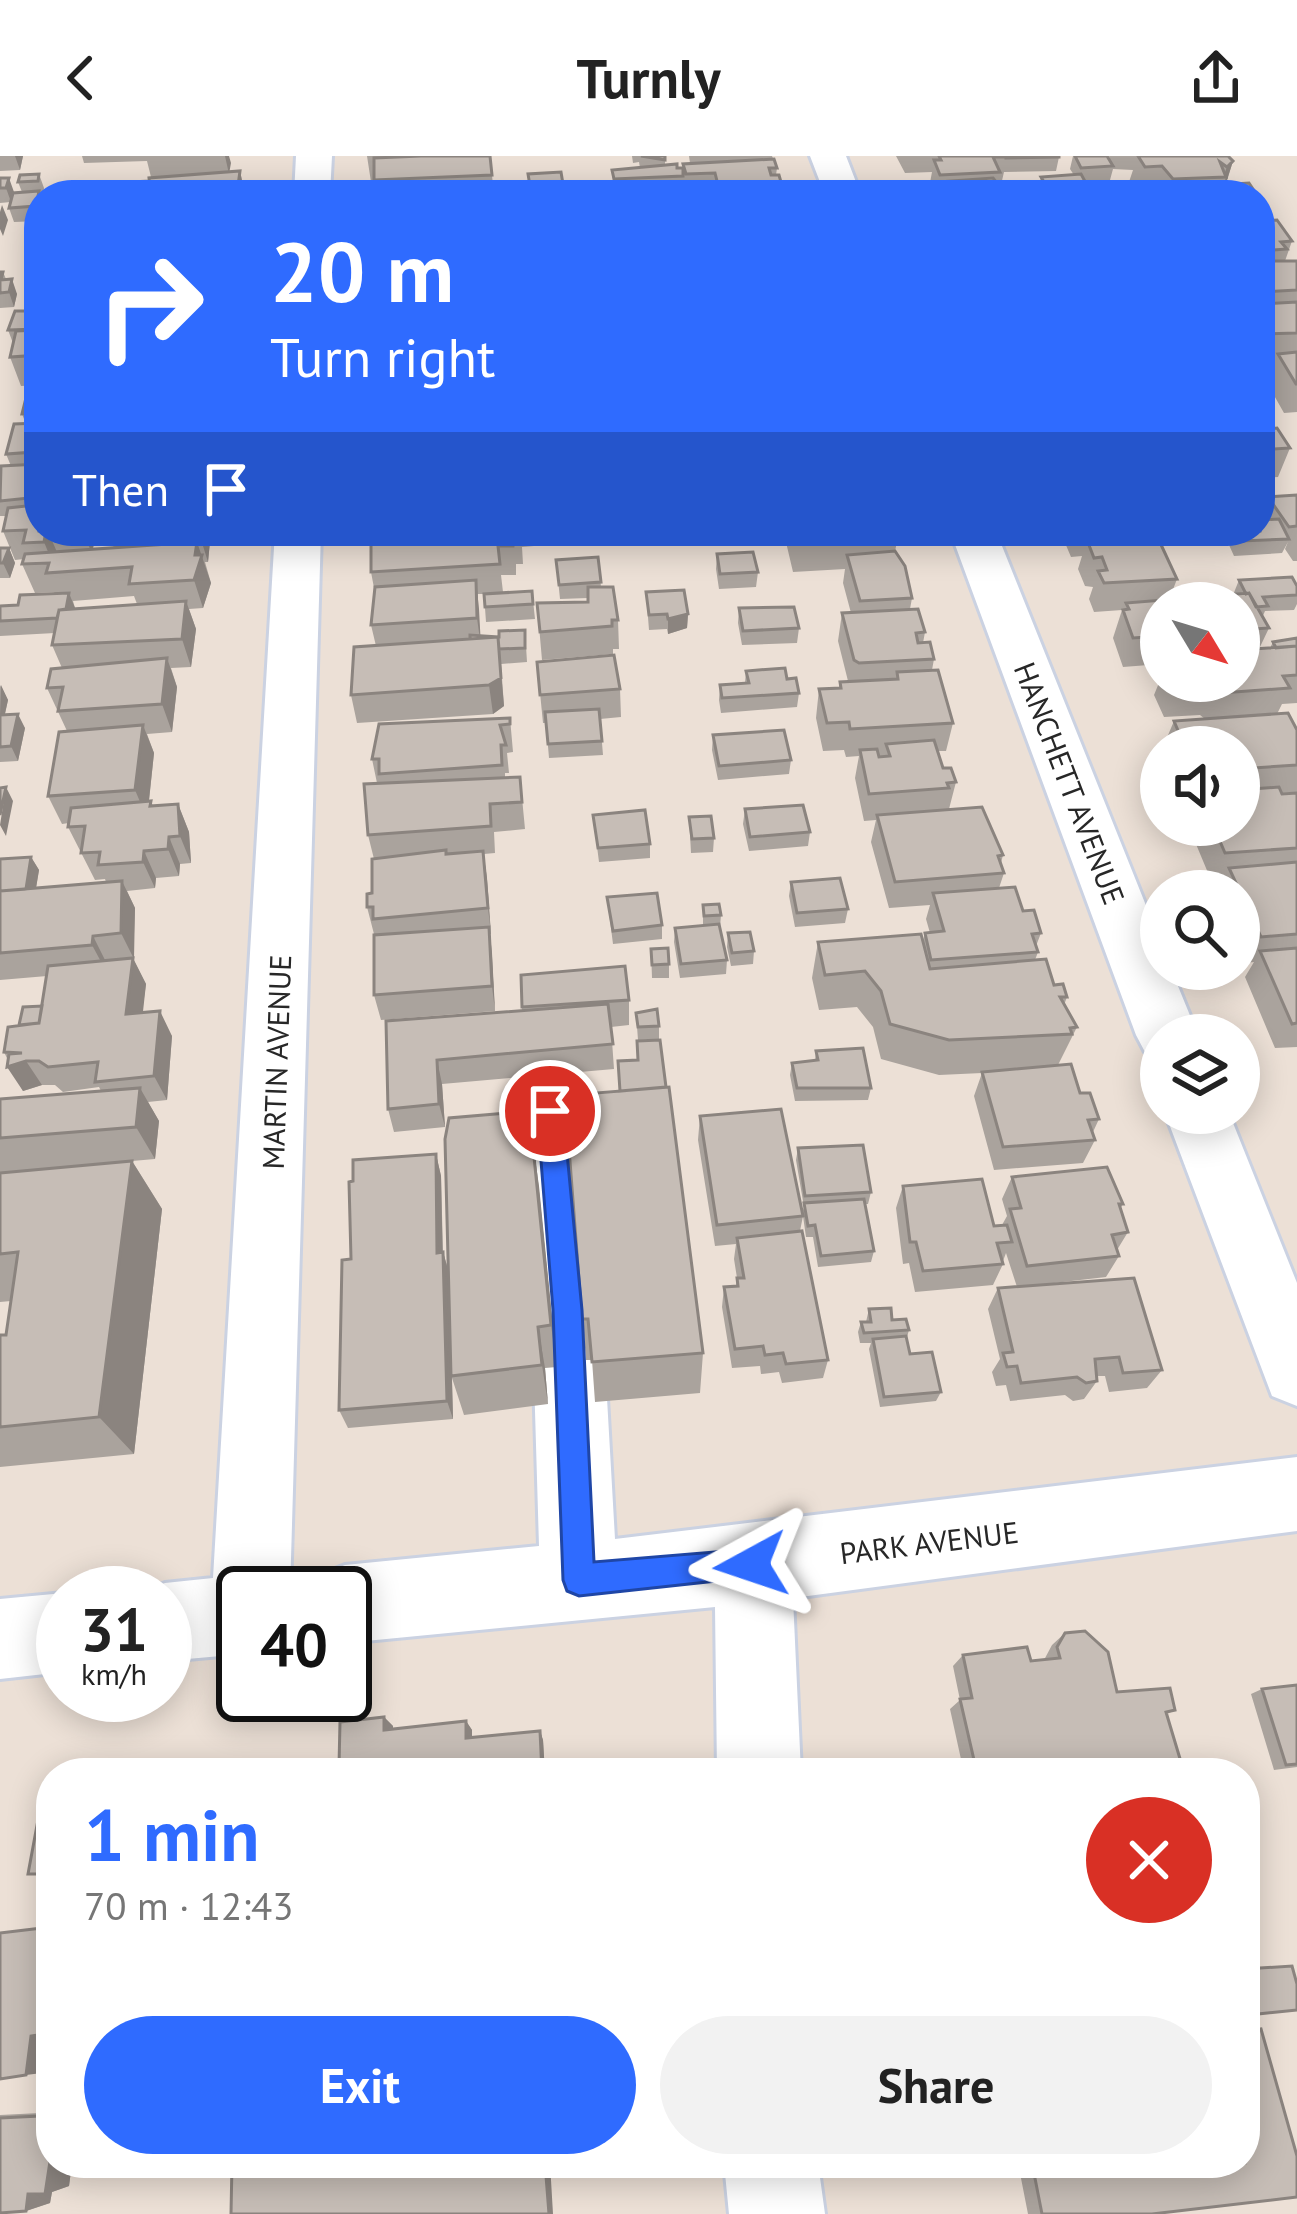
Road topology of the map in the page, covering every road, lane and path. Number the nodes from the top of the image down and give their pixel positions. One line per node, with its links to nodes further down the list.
1 (297, 546): 9 (street, MARTIN AVENUE)
2 (979, 546): 3 (street, HANCHETT AVENUE)
3 (1159, 1014)
4 (550, 1111): 10 (street)
5 (1205, 1134): 6 (street)
6 (1297, 1373)
7 (1297, 1494): 8 (street, PARK AVENUE)
8 (751, 1565): 10 (street, PARK AVENUE); 14 (street)
9 (252, 1566)
10 (579, 1580): 11 (street, PARK AVENUE)
11 (372, 1601)
12 (36, 1635): 13 (street)
13 (0, 1639)
14 (759, 1758)
15 (773, 2178): 16 (street)
16 (777, 2214)

